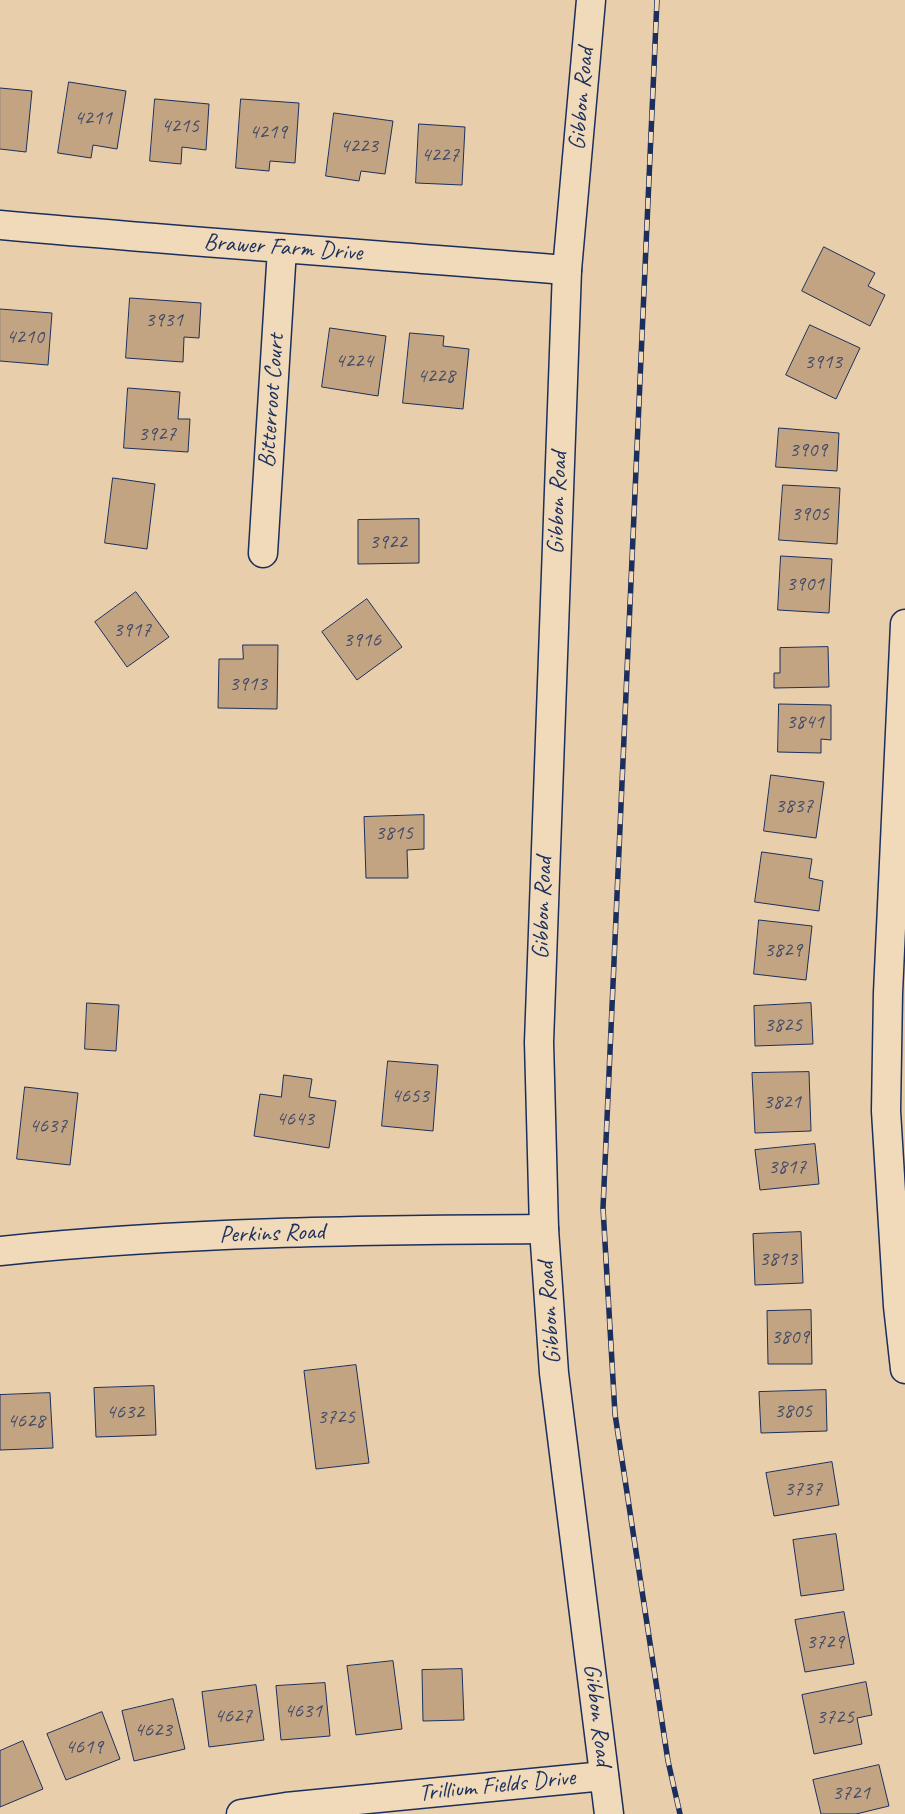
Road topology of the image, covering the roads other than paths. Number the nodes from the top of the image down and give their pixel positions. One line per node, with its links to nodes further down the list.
1 (591, 0): 4 (street, Gibbon Road)
2 (0, 225): 3 (street, Brawer Farm Drive)
3 (282, 249): 4 (street, Brawer Farm Drive); 5 (street, Bitterroot Court)
4 (567, 270): 8 (street, Gibbon Road)
5 (263, 553)
6 (905, 624): 7 (street)
7 (896, 993): 10 (street)
8 (544, 1229): 9 (street, Perkins Road); 11 (street, Gibbon Road)
9 (0, 1251)
10 (905, 1369)
11 (604, 1776): 12 (street, Trillium Fields Drive); 13 (street, Gibbon Road)
12 (241, 1814)
13 (609, 1814)

